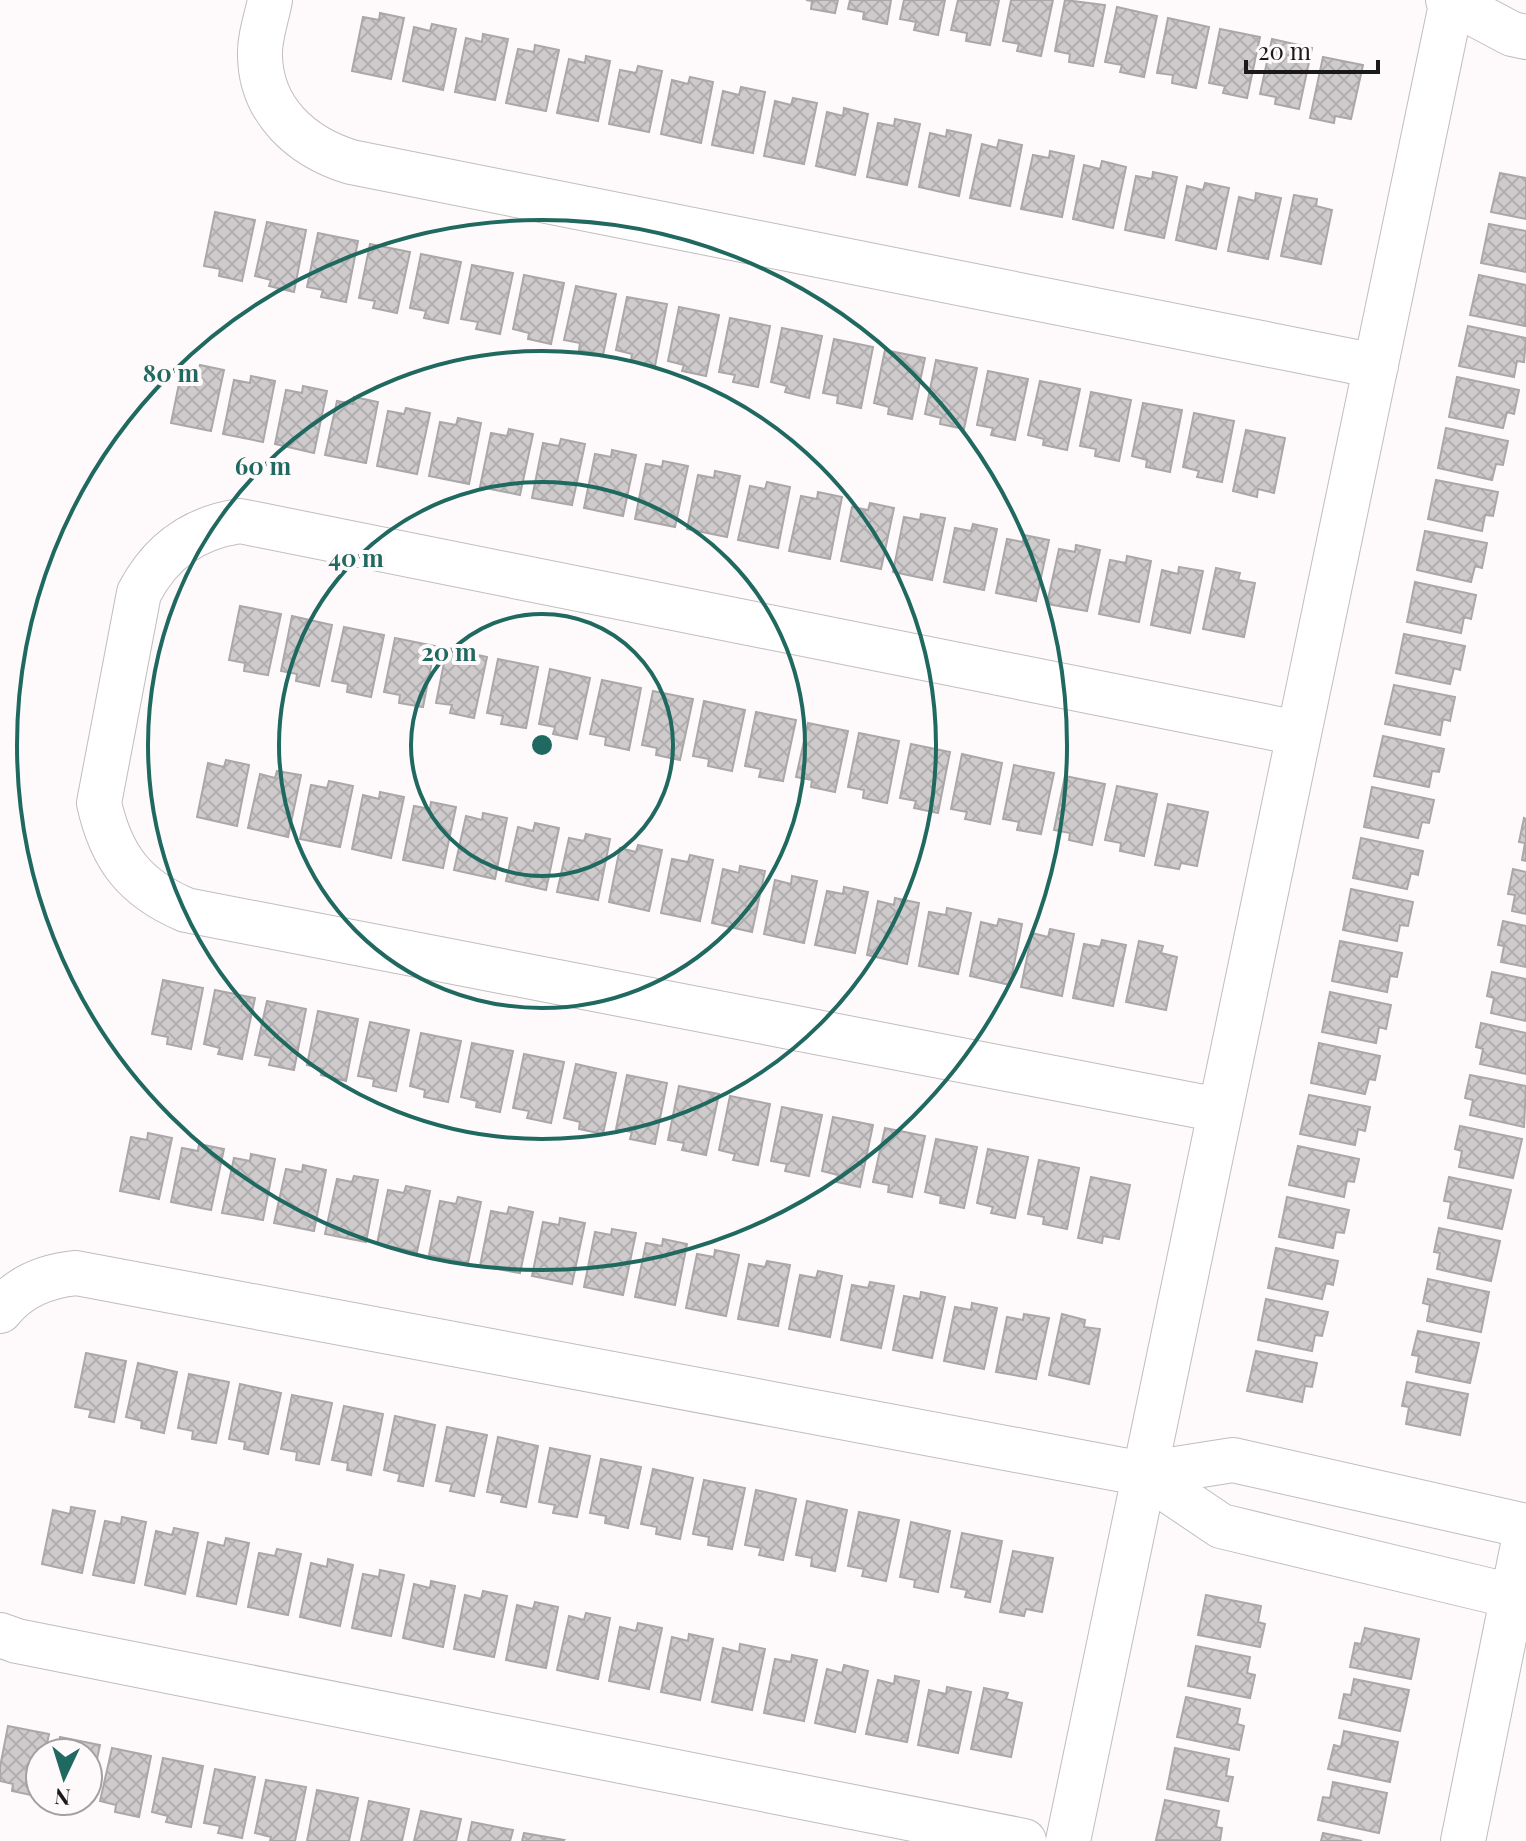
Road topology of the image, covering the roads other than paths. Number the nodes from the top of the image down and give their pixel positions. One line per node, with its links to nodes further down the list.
1 (270, 0): 4 (street)
2 (1452, 0): 3 (street); 4 (street)
3 (1526, 37)
4 (1376, 366): 5 (street)
5 (1298, 733): 6 (street); 6 (street)
6 (1219, 1110): 8 (street)
7 (0, 1311): 8 (street)
8 (1144, 1474): 9 (street); 10 (street); 13 (street)
9 (1526, 1528): 10 (street)
10 (1512, 1596): 14 (street)
11 (0, 1635): 12 (street)
12 (1024, 1841)
13 (1068, 1841)
14 (1463, 1841)

